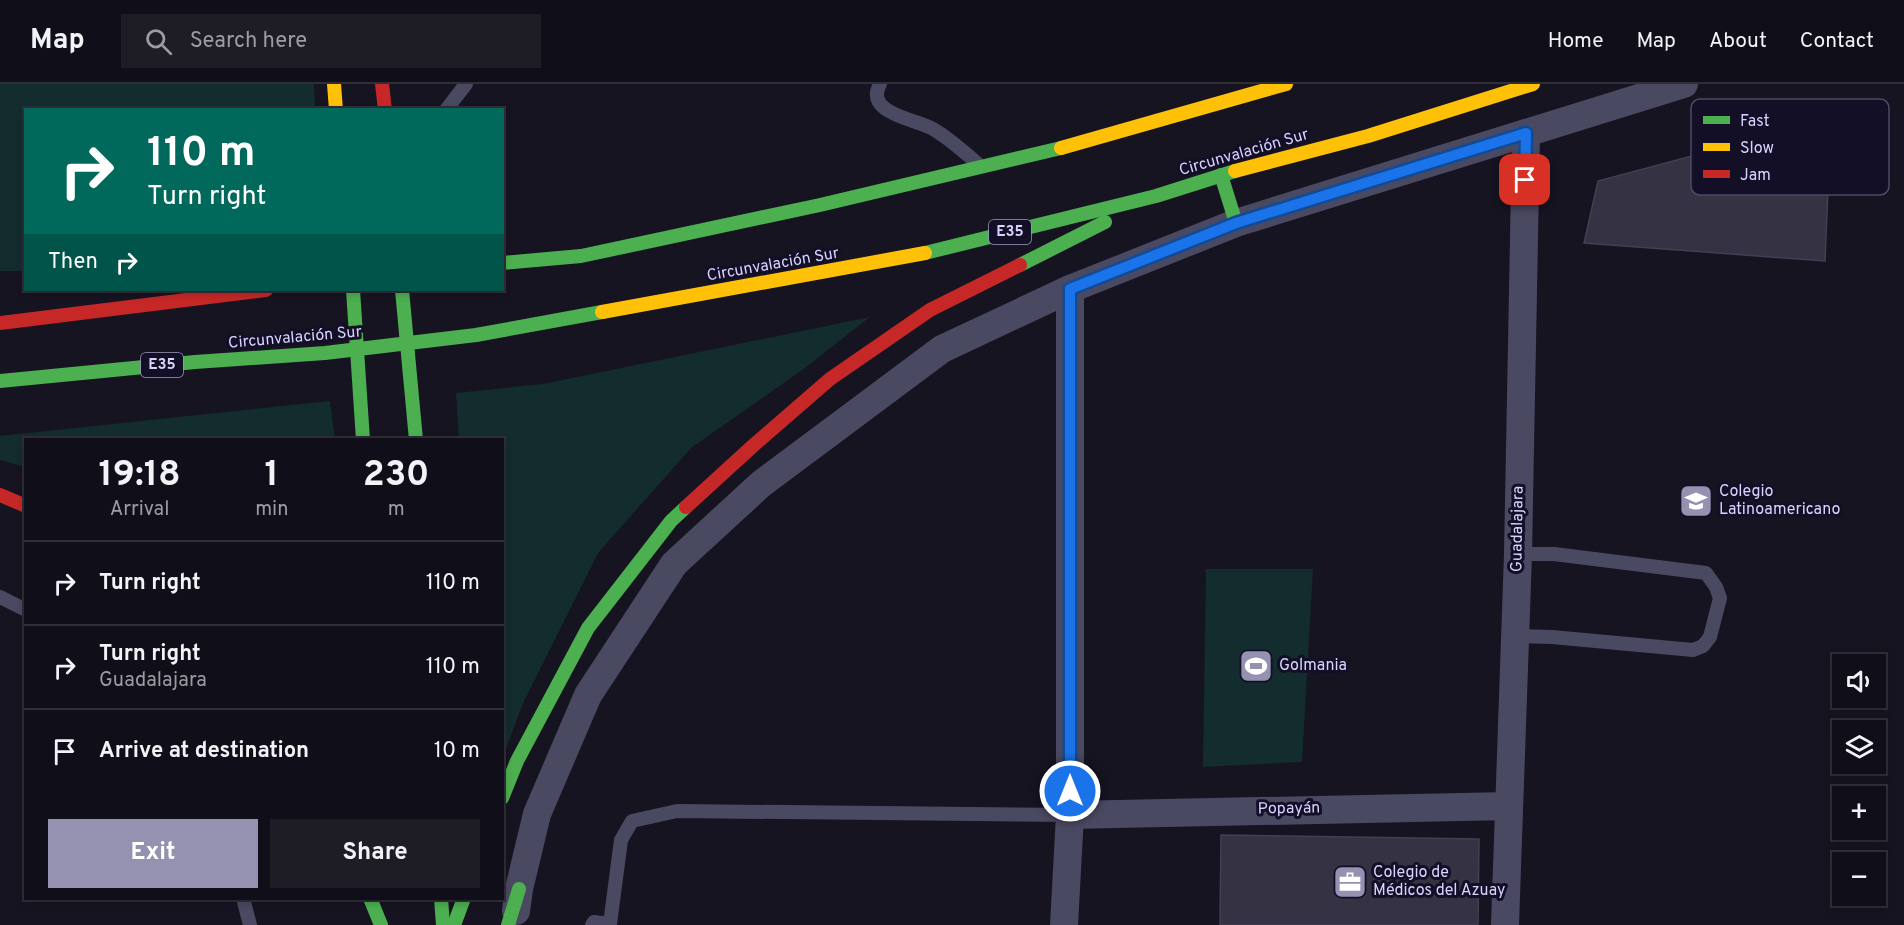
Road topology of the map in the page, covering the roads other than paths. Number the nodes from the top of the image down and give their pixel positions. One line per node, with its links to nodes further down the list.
1 (334, 84): 8 (main road)
2 (382, 84): 9 (main road)
3 (466, 84): 10 (lane)
4 (880, 84): 12 (lane)
5 (1286, 84): 12 (main road)
6 (1533, 84): 13 (main road, Circunvalación Sur / E35)
7 (1684, 84): 11 (street)
8 (336, 108)
9 (385, 108)
10 (448, 108)
11 (1526, 133): 15 (street); 29 (street, Guadalajara)
12 (982, 167): 16 (main road)
13 (1221, 176): 14 (main road, Circunvalación Sur / E35); 15 (main road)
14 (1156, 196): 24 (main road, Circunvalación Sur / E35); 33 (main road)
15 (1236, 223): 17 (street)
16 (504, 263)
17 (1070, 289): 35 (street); 36 (street)
18 (258, 291): 22 (main road)
19 (353, 291): 25 (main road)
20 (402, 291): 26 (main road)
21 (36, 305): 22 (main road)
22 (108, 309): 23 (main road)
23 (0, 323)
24 (0, 381)
25 (363, 438)
26 (416, 438)
27 (0, 495): 28 (main road)
28 (24, 505)
29 (1518, 554): 32 (street, Guadalajara); 32 (lane)
30 (0, 597): 31 (lane)
31 (24, 608)
32 (1515, 636): 34 (street, Guadalajara)
33 (504, 793)
34 (1509, 806): 35 (street, Popayán); 51 (street, Guadalajara)
35 (1070, 815): 49 (lane); 50 (street)
36 (519, 889): 47 (main road); 48 (street)
37 (243, 900): 42 (lane)
38 (371, 900): 43 (main road)
39 (386, 900): 44 (main road)
40 (441, 900): 45 (main road)
41 (463, 900): 46 (main road)
42 (249, 925)
43 (381, 925)
44 (387, 925)
45 (442, 925)
46 (454, 925)
47 (508, 925)
48 (514, 925)
49 (592, 925)
50 (1064, 925)
51 (1505, 925)

